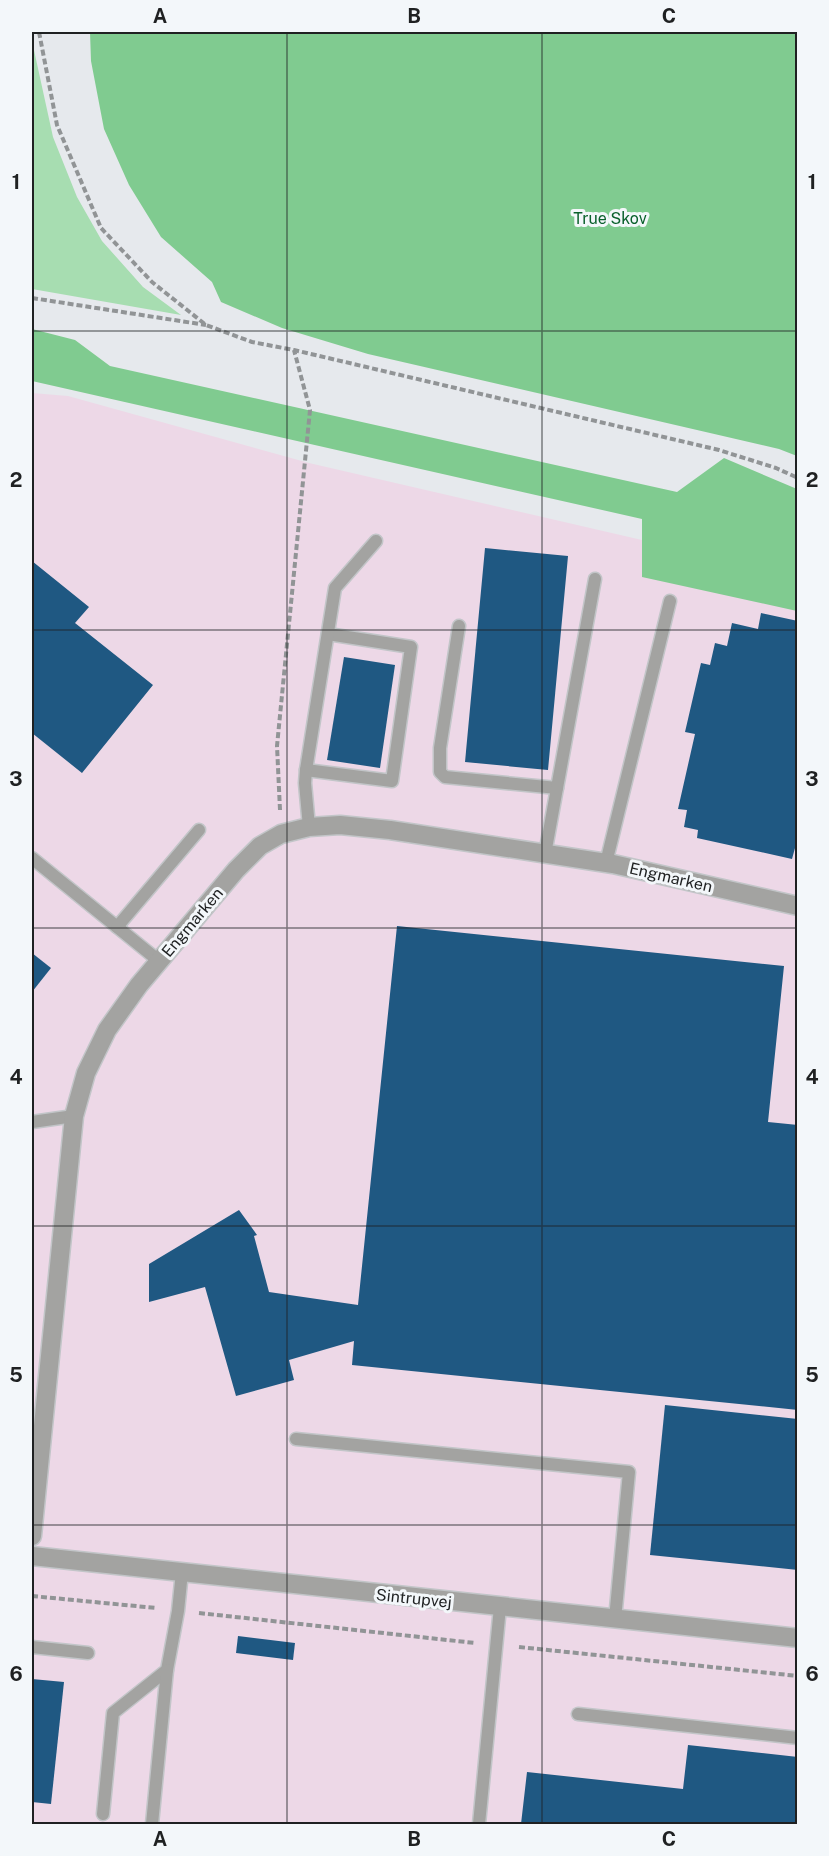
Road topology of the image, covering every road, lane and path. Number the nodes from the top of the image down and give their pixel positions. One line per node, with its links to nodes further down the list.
1 (39, 32): 3 (path)
2 (32, 298): 3 (path)
3 (206, 325): 4 (path)
4 (294, 350): 5 (path); 15 (path)
5 (798, 478)
6 (376, 541): 10 (lane)
7 (595, 579): 12 (lane)
8 (670, 601): 18 (lane)
9 (459, 626): 12 (lane)
10 (328, 634): 11 (lane); 11 (lane)
11 (306, 770): 13 (lane)
12 (557, 788): 16 (lane)
13 (309, 827): 15 (street, Engmarken); 16 (street, Engmarken)
14 (199, 830): 20 (lane)
15 (281, 834): 21 (street, Engmarken)
16 (545, 854): 18 (street, Engmarken)
17 (32, 858): 20 (lane)
18 (606, 863): 19 (street, Engmarken)
19 (798, 906)
20 (117, 927): 21 (lane)
21 (159, 961): 22 (street, Engmarken)
22 (74, 1116): 23 (lane); 25 (street, Engmarken)
23 (32, 1122)
24 (296, 1439): 31 (lane)
25 (32, 1536)
26 (32, 1556): 27 (street, Sintrupvej)
27 (182, 1572): 29 (street, Sintrupvej); 30 (lane)
28 (32, 1596): 30 (path)
29 (500, 1607): 31 (street, Sintrupvej); 33 (lane)
30 (178, 1611): 33 (path); 36 (lane)
31 (615, 1619): 32 (street, Sintrupvej)
32 (798, 1638)
33 (497, 1645): 37 (path); 42 (lane)
34 (32, 1647): 35 (lane)
35 (88, 1653)
36 (167, 1670): 40 (lane); 41 (lane)
37 (798, 1676)
38 (578, 1714): 39 (lane)
39 (798, 1737)
40 (103, 1814)
41 (152, 1824)
42 (479, 1824)

